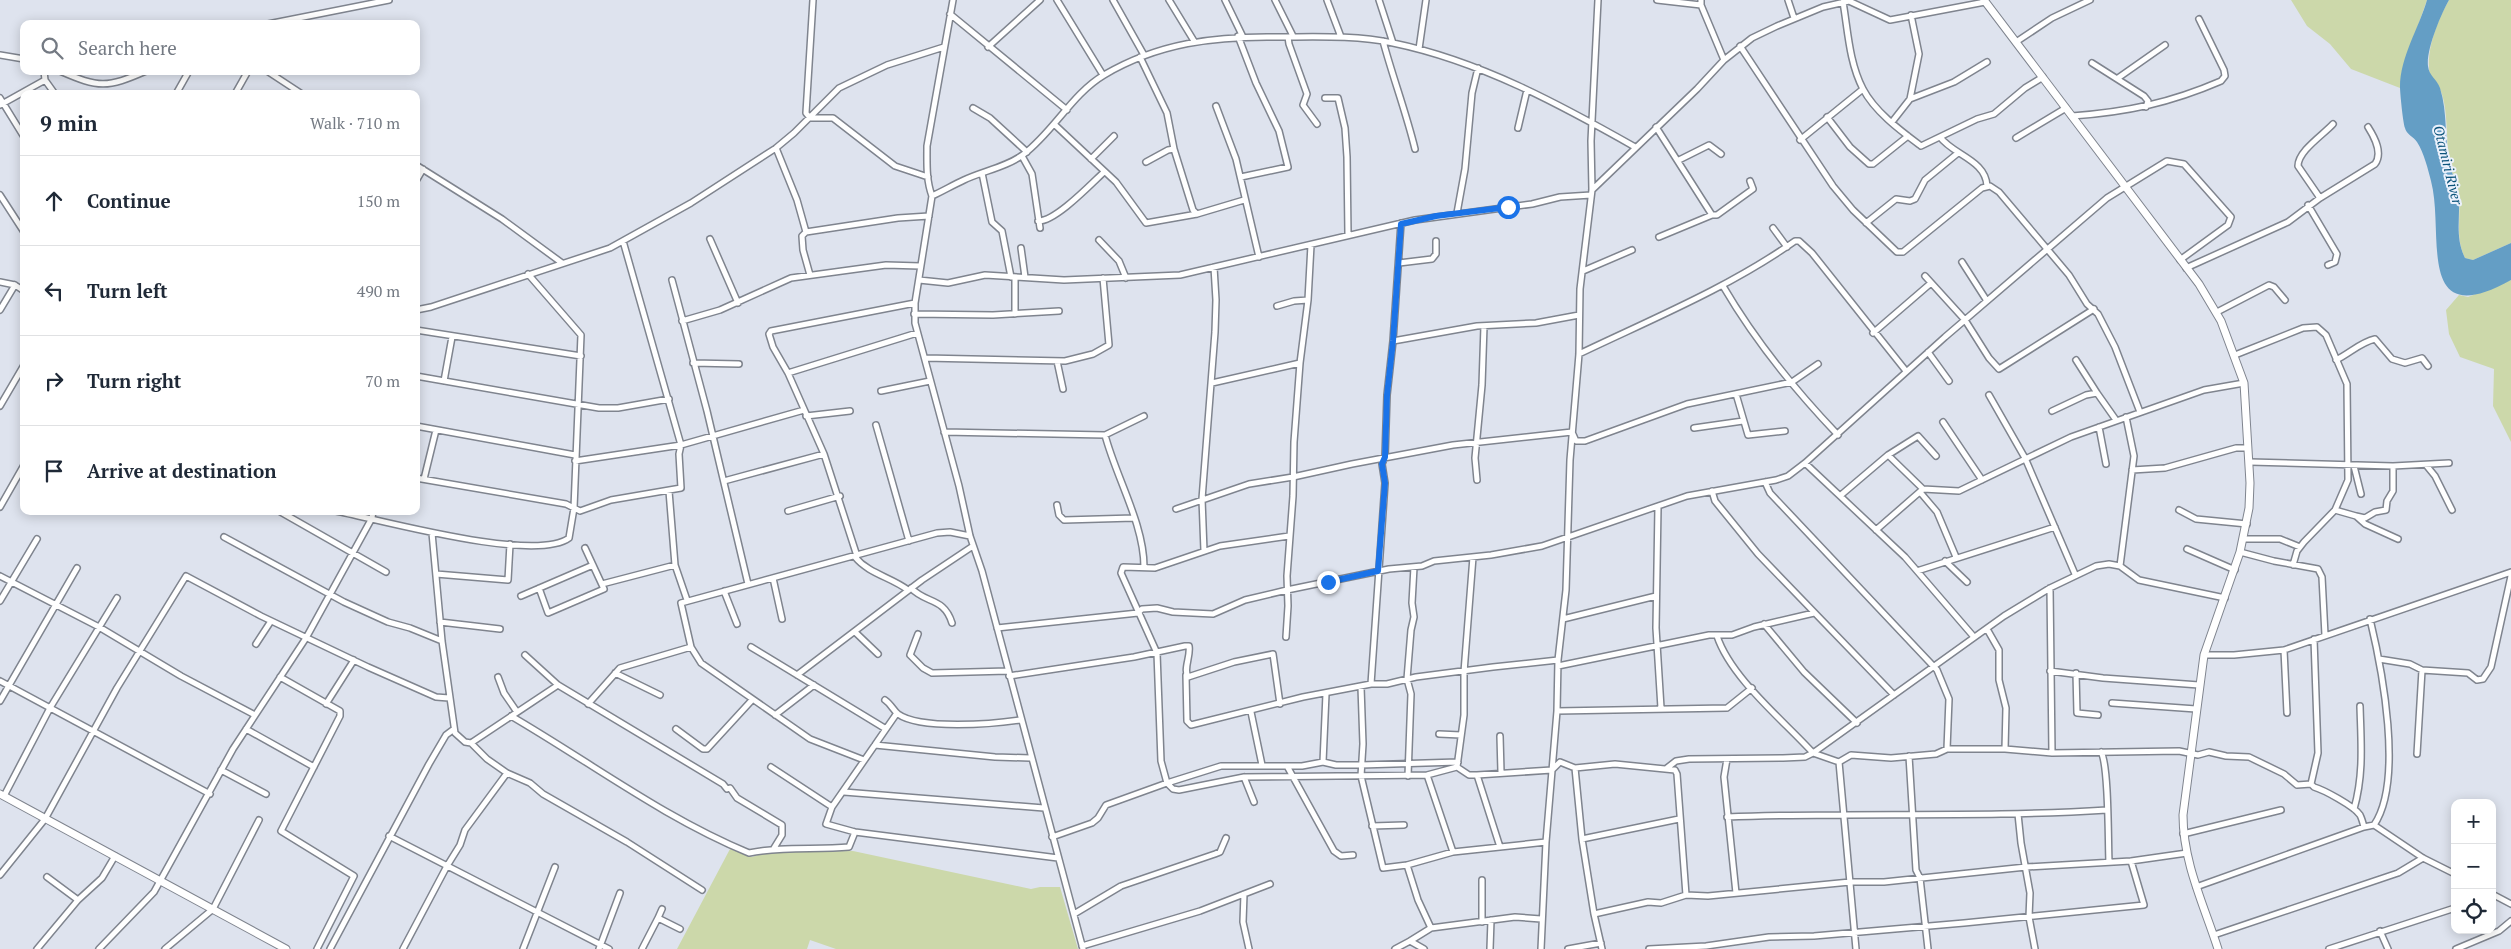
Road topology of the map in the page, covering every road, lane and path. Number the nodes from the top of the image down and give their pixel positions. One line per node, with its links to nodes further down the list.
1 (389, 0): 25 (street)
2 (813, 0): 73 (street)
3 (953, 0): 21 (street)
4 (1040, 0): 36 (street)
5 (1057, 0): 51 (street)
6 (1113, 0): 39 (street)
7 (1169, 0): 29 (street)
8 (1225, 0): 27 (street)
9 (1275, 0): 26 (street)
10 (1327, 0): 28 (street)
11 (1379, 0): 32 (street)
12 (1426, 0): 37 (street)
13 (1598, 0): 74 (street)
14 (1657, 0): 20 (street)
15 (1788, 0): 23 (street)
16 (1849, 0): 19 (street); 22 (street)
17 (2090, 0): 31 (street)
18 (1984, 1): 22 (street); 31 (street)
19 (1843, 2): 23 (street); 55 (street)
20 (1701, 3): 41 (street)
21 (950, 14): 35 (street); 36 (street)
22 (1911, 15): 64 (street)
23 (1794, 18): 34 (street)
24 (2199, 19): 67 (street)
25 (288, 20)
26 (1291, 36): 27 (street); 28 (street); 77 (street)
27 (1240, 37): 29 (street); 104 (street)
28 (1341, 37): 30 (street)
29 (1194, 41): 39 (street)
30 (1383, 41): 32 (street); 90 (street)
31 (2016, 42): 52 (street)
32 (1393, 43): 37 (street)
33 (2165, 45): 53 (street)
34 (1740, 46): 41 (street); 87 (street)
35 (944, 47): 73 (street); 105 (street)
36 (988, 47): 70 (street)
37 (1419, 49): 44 (street)
38 (0, 55): 40 (street)
39 (1142, 56): 51 (street); 91 (street)
40 (20, 58)
41 (1724, 60): 79 (street)
42 (1986, 62): 64 (street)
43 (2092, 62): 53 (street)
44 (1478, 68): 61 (street); 116 (street)
45 (44, 75): 54 (street)
46 (69, 75): 47 (street)
47 (136, 75)
48 (187, 75): 58 (street)
49 (246, 75): 59 (street)
50 (272, 75): 60 (street)
51 (1103, 76): 70 (street)
52 (2043, 77): 69 (street); 85 (street)
53 (2118, 78): 67 (street)
54 (45, 80): 56 (street); 57 (street)
55 (1863, 89): 72 (street); 75 (street)
56 (25, 90)
57 (51, 90)
58 (178, 90)
59 (237, 90)
60 (292, 90)
61 (1527, 90): 74 (street); 81 (street)
62 (20, 92): 65 (street)
63 (1325, 98): 126 (street)
64 (1910, 99): 75 (street)
65 (1, 102): 82 (street)
66 (1216, 106): 104 (street)
67 (2146, 107): 71 (street)
68 (973, 108): 92 (street)
69 (2066, 108): 71 (street); 86 (street)
70 (1067, 110): 76 (street)
71 (2072, 116): 108 (street)
72 (1827, 117): 84 (street); 87 (street)
73 (810, 118): 89 (street); 105 (street)
74 (1592, 122): 88 (street); 109 (street)
75 (1892, 122): 84 (street)
76 (1054, 124): 92 (street); 96 (street)
77 (1318, 124)
78 (2333, 124): 112 (street)
79 (1656, 127): 88 (street); 97 (street)
80 (2368, 127): 112 (street)
81 (1518, 128)
82 (20, 131)
83 (1114, 136): 96 (street)
84 (1908, 136): 85 (street)
85 (1940, 137): 93 (street)
86 (2016, 138)
87 (1800, 140): 120 (street)
88 (1635, 147): 109 (street)
89 (776, 148): 125 (street); 130 (street)
90 (1415, 148)
91 (1174, 149): 98 (street); 115 (street)
92 (1027, 152): 95 (street)
93 (1958, 153): 107 (street); 120 (street)
94 (1721, 154): 97 (street)
95 (1022, 156): 102 (street); 119 (street)
96 (1091, 159): 101 (street)
97 (1679, 160): 117 (street)
98 (1146, 162)
99 (420, 167): 100 (street)
100 (423, 169): 103 (street); 141 (street)
101 (1104, 172): 115 (street); 119 (street)
102 (982, 173): 111 (street); 151 (street)
103 (420, 174)
104 (1241, 176): 113 (street)
105 (928, 177): 111 (street)
106 (1750, 181): 117 (street)
107 (1987, 186): 120 (street); 135 (street)
108 (2124, 186): 135 (street); 138 (street); 138 (street)
109 (1592, 192): 116 (street); 146 (street)
110 (0, 195): 122 (street)
111 (932, 196): 118 (street)
112 (2320, 198): 114 (street)
113 (1244, 200): 115 (street); 137 (street)
114 (2308, 205): 143 (street); 145 (street)
115 (1194, 213)
116 (1458, 213): 121 (street)
117 (1712, 215): 127 (street)
118 (929, 216): 125 (street); 142 (street)
119 (1038, 220): 123 (street)
120 (1866, 223)
121 (1401, 224): 126 (street); 140 (street)
122 (20, 226)
123 (1040, 228)
124 (1773, 228): 133 (street)
125 (806, 232): 148 (street)
126 (1348, 234): 132 (street)
127 (1659, 238)
128 (710, 239): 164 (street)
129 (1099, 240): 153 (street)
130 (623, 241): 141 (street); 211 (street)
131 (1436, 241): 140 (street)
132 (1311, 245): 137 (street); 161 (street)
133 (1787, 247): 159 (street); 180 (street)
134 (1021, 248): 149 (street)
135 (2047, 249): 163 (street); 168 (street)
136 (1632, 250): 146 (street)
137 (1259, 258): 144 (street)
138 (2180, 260): 145 (street)
139 (1962, 262): 163 (street)
140 (1399, 263): 182 (street)
141 (562, 264): 147 (street)
142 (920, 266): 148 (street); 155 (street)
143 (2328, 266)
144 (1214, 267): 153 (street); 204 (street)
145 (2186, 268): 171 (street)
146 (1583, 271): 174 (street)
147 (528, 274): 167 (street); 185 (street)
148 (810, 275): 164 (street)
149 (1024, 276): 151 (street); 152 (street)
150 (1925, 276): 157 (street)
151 (1013, 277): 155 (street); 173 (street)
152 (1103, 278): 153 (street); 190 (street)
153 (1126, 278)
154 (672, 280): 176 (street)
155 (919, 280): 165 (street)
156 (0, 282): 158 (street)
157 (1932, 283): 175 (street); 180 (street)
158 (15, 285): 160 (street); 169 (street)
159 (1723, 286): 184 (street); 202 (street)
160 (20, 288)
161 (1308, 300): 166 (street); 192 (street)
162 (2285, 300): 171 (street)
163 (1987, 301): 175 (street)
164 (738, 303): 176 (street)
165 (914, 303): 172 (street); 198 (street)
166 (1277, 306)
167 (420, 309)
168 (2094, 309): 175 (street); 217 (street)
169 (0, 310)
170 (1059, 312): 173 (street)
171 (2217, 312): 186 (street)
172 (914, 314): 173 (street); 179 (street)
173 (1015, 314)
174 (1579, 315): 177 (street); 184 (street)
175 (1965, 320): 183 (street)
176 (682, 321): 191 (street)
177 (1484, 326): 182 (street); 235 (street)
178 (420, 331): 181 (street)
179 (918, 333): 187 (street); 198 (street)
180 (1874, 333): 196 (street)
181 (452, 336): 185 (street); 200 (street)
182 (1393, 341): 241 (street)
183 (1928, 352): 196 (street); 203 (street)
184 (1579, 354): 231 (street)
185 (581, 356): 212 (street)
186 (2235, 356): 189 (street); 205 (street)
187 (925, 358): 190 (street); 201 (street)
188 (2076, 360): 208 (street)
189 (2336, 360): 195 (street); 249 (street)
190 (1057, 361): 206 (street)
191 (693, 363): 193 (street); 234 (street)
192 (1300, 363): 204 (street); 254 (street)
193 (739, 364)
194 (1818, 364): 202 (street)
195 (2428, 366)
196 (1906, 371): 233 (street)
197 (20, 372): 213 (street)
198 (788, 373): 214 (street)
199 (420, 377): 200 (street)
200 (444, 381): 212 (street)
201 (930, 381): 207 (street); 230 (street)
202 (1792, 382): 209 (street); 233 (street)
203 (1949, 382)
204 (1212, 383): 267 (street)
205 (2244, 383): 217 (street); 237 (street)
206 (1063, 389)
207 (881, 391)
208 (2097, 393): 216 (street); 221 (street)
209 (1736, 394): 222 (street); 231 (street)
210 (1989, 395): 243 (street)
211 (669, 399): 212 (street); 236 (street)
212 (578, 404): 242 (street)
213 (0, 406)
214 (804, 410): 218 (street); 234 (street)
215 (850, 411): 218 (street)
216 (2052, 411)
217 (2140, 412): 220 (street)
218 (806, 416): 238 (street)
219 (1144, 416): 232 (street)
220 (2126, 417): 221 (street); 252 (street)
221 (2116, 420): 226 (street)
222 (1743, 421): 227 (street); 229 (street)
223 (1943, 422): 258 (street)
224 (876, 425): 293 (street)
225 (420, 427): 228 (street)
226 (2099, 427): 243 (street); 247 (street)
227 (1694, 428)
228 (436, 430): 242 (street); 256 (street)
229 (1785, 431)
230 (944, 432): 232 (street); 287 (street)
231 (1572, 432): 235 (street); 290 (street)
232 (1105, 435): 282 (street)
233 (1838, 435): 245 (street)
234 (712, 436): 236 (street); 259 (street)
235 (1477, 443): 241 (street); 257 (street)
236 (681, 445): 242 (street); 261 (street)
237 (2248, 448): 244 (street); 252 (street)
238 (824, 454): 259 (street); 266 (street)
239 (1888, 455): 240 (street); 262 (street); 265 (street)
240 (1936, 456)
241 (1385, 457): 254 (street); 315 (street)
242 (575, 458): 271 (street)
243 (2026, 458): 258 (street); 284 (street)
244 (2250, 462): 249 (street); 283 (street)
245 (1805, 463): 260 (street); 265 (street)
246 (2449, 463): 248 (street)
247 (2106, 464)
248 (2426, 465): 251 (street); 275 (street)
249 (2347, 466): 250 (street); 274 (street)
250 (2354, 466): 251 (street); 264 (street)
251 (2393, 466): 280 (street)
252 (2132, 470): 310 (street)
253 (20, 472): 269 (street)
254 (1294, 477): 267 (street); 288 (street)
255 (420, 478): 256 (street)
256 (424, 479): 271 (street)
257 (1477, 480)
258 (1982, 480): 262 (street)
259 (724, 481): 327 (street)
260 (1764, 482): 263 (street); 379 (street)
261 (669, 491): 271 (street); 308 (street)
262 (1922, 491): 285 (street); 305 (street)
263 (1712, 492): 270 (street); 342 (street)
264 (2361, 494)
265 (1841, 495): 285 (street)
266 (840, 496): 276 (street); 303 (street)
267 (1202, 499): 272 (street); 300 (street)
268 (1057, 505): 282 (street)
269 (0, 507)
270 (1658, 507): 290 (street); 335 (street)
271 (574, 508): 295 (street)
272 (1176, 509)
273 (2179, 510): 283 (street)
274 (2335, 510): 280 (street); 297 (street)
275 (2452, 510)
276 (788, 511)
277 (285, 515): 302 (street)
278 (357, 515): 281 (street)
279 (372, 515): 281 (street)
280 (2356, 516): 294 (street)
281 (372, 518): 286 (street); 302 (street)
282 (1134, 518): 311 (street)
283 (2247, 524): 292 (street)
284 (2054, 527): 305 (street); 320 (street)
285 (1876, 530): 316 (street)
286 (432, 533): 295 (street); 319 (street)
287 (970, 536): 293 (street); 296 (street)
288 (1289, 536): 300 (street); 332 (street)
289 (224, 537): 333 (street)
290 (1568, 537): 304 (street); 344 (street)
291 (37, 539): 324 (street)
292 (2244, 539): 297 (street); 301 (street)
293 (909, 540): 303 (street)
294 (2398, 540)
295 (510, 544): 319 (street)
296 (973, 546): 330 (street); 352 (street)
297 (2300, 547): 309 (street)
298 (585, 548): 307 (street)
299 (2187, 549): 314 (street)
300 (1204, 551): 311 (street)
301 (2240, 552): 309 (street); 314 (street)
302 (351, 553): 317 (street); 333 (street)
303 (856, 556): 323 (street); 330 (street)
304 (1473, 557): 312 (street); 382 (street)
305 (1956, 557): 306 (street)
306 (1945, 561): 316 (street); 325 (street)
307 (593, 565): 326 (street); 328 (street)
308 (674, 565): 326 (street); 338 (street)
309 (2292, 565): 357 (street)
310 (2120, 566): 320 (street); 337 (street)
311 (1144, 567): 341 (street)
312 (1414, 567): 315 (street); 390 (street)
313 (77, 568): 340 (street)
314 (2235, 570): 337 (street)
315 (1378, 571): 332 (street); 392 (street)
316 (1917, 571): 360 (street)
317 (386, 572)
318 (2511, 572): 345 (street)
319 (436, 574): 347 (street)
320 (2075, 574): 329 (street)
321 (0, 576): 324 (street)
322 (2511, 576): 381 (street)
323 (773, 578): 327 (street); 343 (street)
324 (11, 582): 339 (street); 340 (street)
325 (1967, 582)
326 (602, 584): 328 (street)
327 (748, 584): 331 (street)
328 (539, 588): 334 (street)
329 (2050, 588): 354 (street); 380 (street)
330 (910, 589): 348 (street); 355 (street)
331 (724, 590): 338 (street); 349 (street)
332 (1286, 590): 341 (street); 359 (street)
333 (330, 595): 361 (street); 363 (street)
334 (521, 596)
335 (1656, 596): 344 (street); 366 (street)
336 (117, 598): 351 (street)
337 (2225, 598): 375 (street)
338 (687, 600): 367 (street)
339 (0, 602)
340 (56, 605): 351 (street); 396 (street)
341 (1138, 613): 352 (street); 372 (street)
342 (1814, 613): 350 (street); 401 (street)
343 (782, 619)
344 (1563, 619): 378 (street)
345 (2370, 619): 357 (street); 376 (street)
346 (271, 621): 361 (street); 365 (street); 371 (street)
347 (440, 622): 353 (street); 363 (street)
348 (952, 623)
349 (737, 624)
350 (1764, 624): 358 (street); 424 (street)
351 (98, 627): 371 (street); 411 (street)
352 (997, 628): 385 (street)
353 (500, 629)
354 (1987, 629): 360 (street); 436 (street)
355 (855, 632): 373 (street); 386 (street)
356 (918, 634): 385 (street)
357 (2324, 635): 362 (street)
358 (1717, 636): 366 (street); 398 (street)
359 (1286, 637)
360 (1974, 637): 379 (street)
361 (306, 638): 377 (street); 388 (street)
362 (2314, 639): 364 (street); 369 (street)
363 (442, 641): 402 (street)
364 (2304, 642): 369 (street); 370 (street)
365 (256, 644)
366 (1657, 644): 378 (street); 412 (street)
367 (691, 647): 383 (street); 403 (street)
368 (751, 647): 386 (street)
369 (2313, 649): 468 (street)
370 (2284, 650): 375 (street); 418 (street)
371 (140, 652): 419 (street); 429 (street)
372 (1157, 653): 385 (street); 387 (street); 467 (street)
373 (878, 654)
374 (525, 655): 393 (street)
375 (2204, 655): 395 (street)
376 (2379, 659): 381 (street); 486 (street)
377 (354, 660): 402 (street); 407 (street)
378 (1558, 663): 382 (street); 414 (street)
379 (1934, 665): 401 (street); 435 (street)
380 (2050, 670): 384 (street); 440 (street)
381 (2422, 670): 441 (street)
382 (1464, 672): 390 (street); 431 (street)
383 (615, 673): 400 (street); 408 (street)
384 (2076, 673): 395 (street); 421 (street)
385 (1009, 674): 423 (street)
386 (797, 675): 394 (street)
387 (1186, 675): 409 (street); 416 (street)
388 (280, 677): 407 (street); 419 (street)
389 (498, 678): 415 (street)
390 (1407, 679): 392 (street); 448 (street)
391 (0, 681): 396 (street)
392 (1371, 684): 397 (street)
393 (558, 685): 408 (street); 415 (street)
394 (814, 685): 420 (street); 428 (street)
395 (2199, 685): 413 (street)
396 (9, 686): 405 (street); 411 (street)
397 (1361, 687): 399 (street); 451 (street)
398 (1752, 688): 412 (street); 439 (street)
399 (1326, 694): 409 (street); 446 (street)
400 (660, 695)
401 (1894, 695): 424 (street)
402 (449, 698): 426 (street)
403 (752, 700): 420 (street); 427 (street)
404 (885, 700): 417 (street)
405 (0, 701)
406 (2112, 702): 413 (street)
407 (326, 704): 453 (street)
408 (588, 704): 498 (street)
409 (1280, 704): 416 (street)
410 (2360, 706): 476 (street)
411 (50, 708): 429 (street); 472 (street)
412 (1661, 708): 414 (street)
413 (2196, 709): 437 (street)
414 (1557, 711): 458 (street)
415 (517, 712): 422 (street)
416 (1251, 712): 450 (street)
417 (897, 713): 423 (street); 428 (street)
418 (2287, 714)
419 (255, 715): 425 (street)
420 (775, 715): 445 (street)
421 (2098, 715)
422 (511, 716): 433 (street); 498 (street)
423 (1020, 720): 443 (street)
424 (1856, 723): 439 (street)
425 (246, 729): 453 (street); 457 (street)
426 (454, 729): 433 (street); 492 (street)
427 (676, 729)
428 (886, 729): 434 (street)
429 (94, 732): 470 (street); 483 (street)
430 (1438, 734): 431 (street)
431 (1460, 735): 449 (street)
432 (1500, 736): 459 (street)
433 (471, 742): 460 (street)
434 (875, 745): 443 (street); 445 (street)
435 (1947, 749): 436 (street); 442 (street)
436 (2004, 749): 440 (street)
437 (2190, 751): 438 (street); 468 (street); 491 (street)
438 (2104, 752): 440 (street); 477 (street)
439 (1813, 753): 444 (street); 447 (street)
440 (2052, 753)
441 (2417, 754)
442 (1909, 756): 447 (street); 479 (street)
443 (1030, 758): 475 (street)
444 (1727, 759): 456 (street); 482 (street)
445 (864, 760): 469 (street)
446 (1323, 762): 451 (street); 452 (street)
447 (1839, 762): 481 (street)
448 (1408, 763): 449 (street); 451 (street); 463 (street)
449 (1457, 764): 461 (street); 464 (street)
450 (1262, 765): 452 (street); 467 (street)
451 (1362, 765): 462 (street)
452 (1287, 766): 466 (street)
453 (314, 767): 558 (street)
454 (771, 767): 474 (street)
455 (1575, 768): 456 (street); 458 (street); 495 (street)
456 (1666, 769): 484 (street)
457 (221, 770): 470 (street); 471 (street)
458 (1552, 770): 459 (street); 496 (street)
459 (1501, 772): 461 (street)
460 (507, 773): 509 (street); 522 (street)
461 (1478, 775): 497 (street)
462 (1361, 776): 463 (street); 466 (street); 488 (street)
463 (1408, 776): 464 (street)
464 (1427, 776): 499 (street)
465 (1244, 777): 466 (street); 467 (street); 473 (street)
466 (1292, 777): 502 (street)
467 (1166, 783): 493 (street)
468 (2311, 784): 476 (street)
469 (844, 792): 474 (street); 475 (street)
470 (210, 794): 517 (street)
471 (266, 794)
472 (2, 795): 483 (street)
473 (1254, 802)
474 (832, 807): 490 (street)
475 (1044, 808): 493 (street)
476 (2354, 809): 489 (street)
477 (2107, 810): 480 (street); 505 (street)
478 (2281, 810): 491 (street)
479 (1913, 814): 480 (street); 481 (street); 516 (street)
480 (2018, 814): 511 (street)
481 (1845, 815): 482 (street); 519 (street)
482 (1727, 817): 524 (street)
483 (45, 818): 501 (street); 512 (street)
484 (1679, 818): 495 (street); 526 (street)
485 (259, 820): 530 (street)
486 (2374, 824): 489 (street); 504 (street)
487 (1404, 825): 488 (street)
488 (1372, 826): 508 (street)
489 (2364, 827): 521 (street)
490 (855, 832): 498 (street); 503 (street)
491 (2183, 834): 500 (street)
492 (389, 836): 509 (street); 559 (street)
493 (1052, 836): 503 (street)
494 (1226, 838): 534 (street)
495 (1582, 839): 535 (street)
496 (1546, 842): 497 (street); 538 (street)
497 (1500, 847): 499 (street)
498 (774, 848)
499 (1453, 852): 508 (street)
500 (2187, 853): 506 (street); 521 (street)
501 (115, 856): 517 (street); 528 (street)
502 (1353, 856)
503 (1058, 858): 534 (street)
504 (2423, 858): 513 (street); 547 (street)
505 (2109, 862): 506 (street); 511 (street)
506 (2131, 862): 536 (street)
507 (0, 864): 512 (street)
508 (1407, 865): 543 (street)
509 (447, 866): 533 (street); 560 (street)
510 (555, 867): 533 (street)
511 (2026, 867): 516 (street); 536 (street)
512 (6, 868): 514 (street)
513 (2451, 872)
514 (0, 875)
515 (46, 877): 528 (street)
516 (1920, 878): 519 (street); 542 (street)
517 (161, 880): 530 (street); 554 (street)
518 (1482, 880): 541 (street)
519 (1850, 882): 524 (street); 546 (street)
520 (1270, 884): 525 (street)
521 (2196, 887): 547 (street)
522 (702, 890)
523 (620, 893): 551 (street)
524 (1736, 893): 526 (street)
525 (1244, 894): 552 (street); 564 (street)
526 (1686, 895): 535 (street)
527 (2496, 896): 529 (street)
528 (78, 900): 553 (street)
529 (2511, 904)
530 (213, 909): 549 (street); 557 (street)
531 (662, 909): 537 (street)
532 (2451, 909): 545 (street)
533 (538, 912): 551 (street); 561 (street)
534 (1074, 914): 552 (street)
535 (1594, 914): 550 (street)
536 (2029, 917): 542 (street); 573 (street)
537 (658, 918): 544 (street); 563 (street)
538 (1542, 919): 539 (street); 568 (street)
539 (1491, 920): 541 (street); 567 (street)
540 (2511, 921): 577 (street)
541 (1482, 922): 543 (street)
542 (1926, 926): 546 (street); 572 (street)
543 (1431, 928): 548 (street)
544 (680, 929)
545 (2380, 931): 575 (street); 576 (street)
546 (1854, 933): 570 (street); 571 (street)
547 (2214, 935): 574 (street)
548 (1410, 941): 565 (street); 566 (street)
549 (171, 944): 555 (street); 556 (street)
550 (1602, 946): 569 (street)
551 (600, 947): 562 (street)
552 (1083, 947)
553 (37, 949)
554 (99, 949)
555 (165, 949)
556 (175, 949)
557 (286, 949)
558 (316, 949)
559 (330, 949)
560 (403, 949)
561 (523, 949)
562 (609, 949)
563 (642, 949)
564 (1249, 949)
565 (1395, 949)
566 (1424, 949)
567 (1490, 949)
568 (1541, 949)
569 (1568, 949)
570 (1649, 949)
571 (1856, 949)
572 (1928, 949)
573 (2035, 949)
574 (2218, 949)
575 (2329, 949)
576 (2388, 949)
577 (2456, 949)

